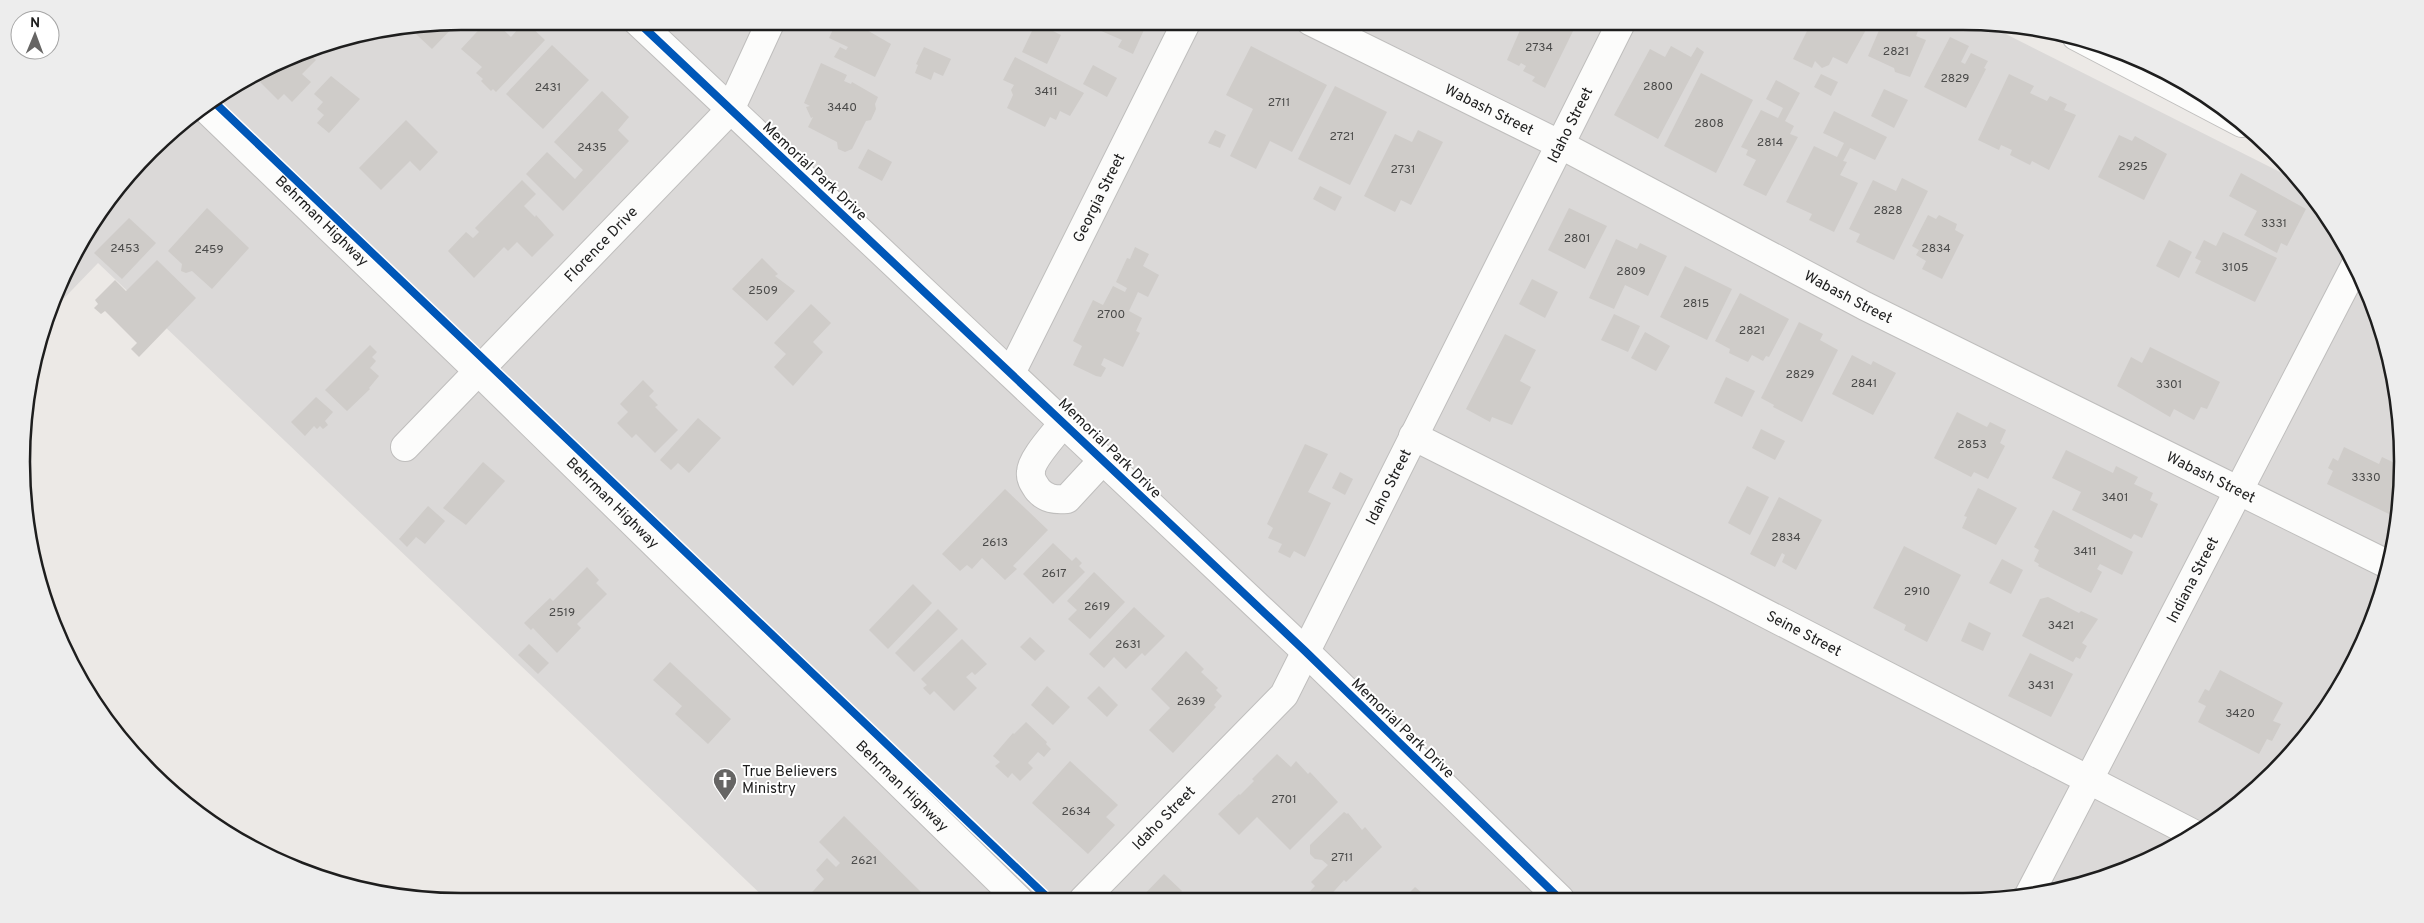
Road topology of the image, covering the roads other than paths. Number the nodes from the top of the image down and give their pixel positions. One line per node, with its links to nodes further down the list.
1 (646, 30): 6 (street, Memorial Park Drive)
2 (767, 30): 6 (street, Florence Drive)
3 (1182, 30): 11 (street, Georgia Street)
4 (1328, 30): 8 (street, Wabash Street)
5 (1618, 30): 8 (street, Idaho Street)
6 (730, 110): 10 (street, Florence Drive); 11 (street, Memorial Park Drive)
7 (209, 112): 10 (street, Behrman Highway)
8 (1561, 146): 13 (street, Idaho Street); 16 (street, Wabash Street)
9 (2351, 274): 16 (street, Indiana Street)
10 (478, 371): 14 (street, Florence Drive); 22 (street, Behrman Highway)
11 (1011, 373): 12 (street, Memorial Park Drive)
12 (1064, 422): 15 (street, Memorial Park Drive); 15 (street)
13 (1413, 436): 18 (street, Idaho Street); 19 (street, Seine Street)
14 (404, 447)
15 (1103, 460): 18 (street, Memorial Park Drive)
16 (2239, 492): 17 (street, Wabash Street); 19 (street, Indiana Street)
17 (2382, 562)
18 (1305, 651): 23 (street, Idaho Street); 24 (street, Memorial Park Drive)
19 (2087, 781): 20 (street, Seine Street); 21 (street, Indiana Street)
20 (2186, 830)
21 (2034, 887)
22 (1012, 893)
23 (1090, 893)
24 (1554, 893)

